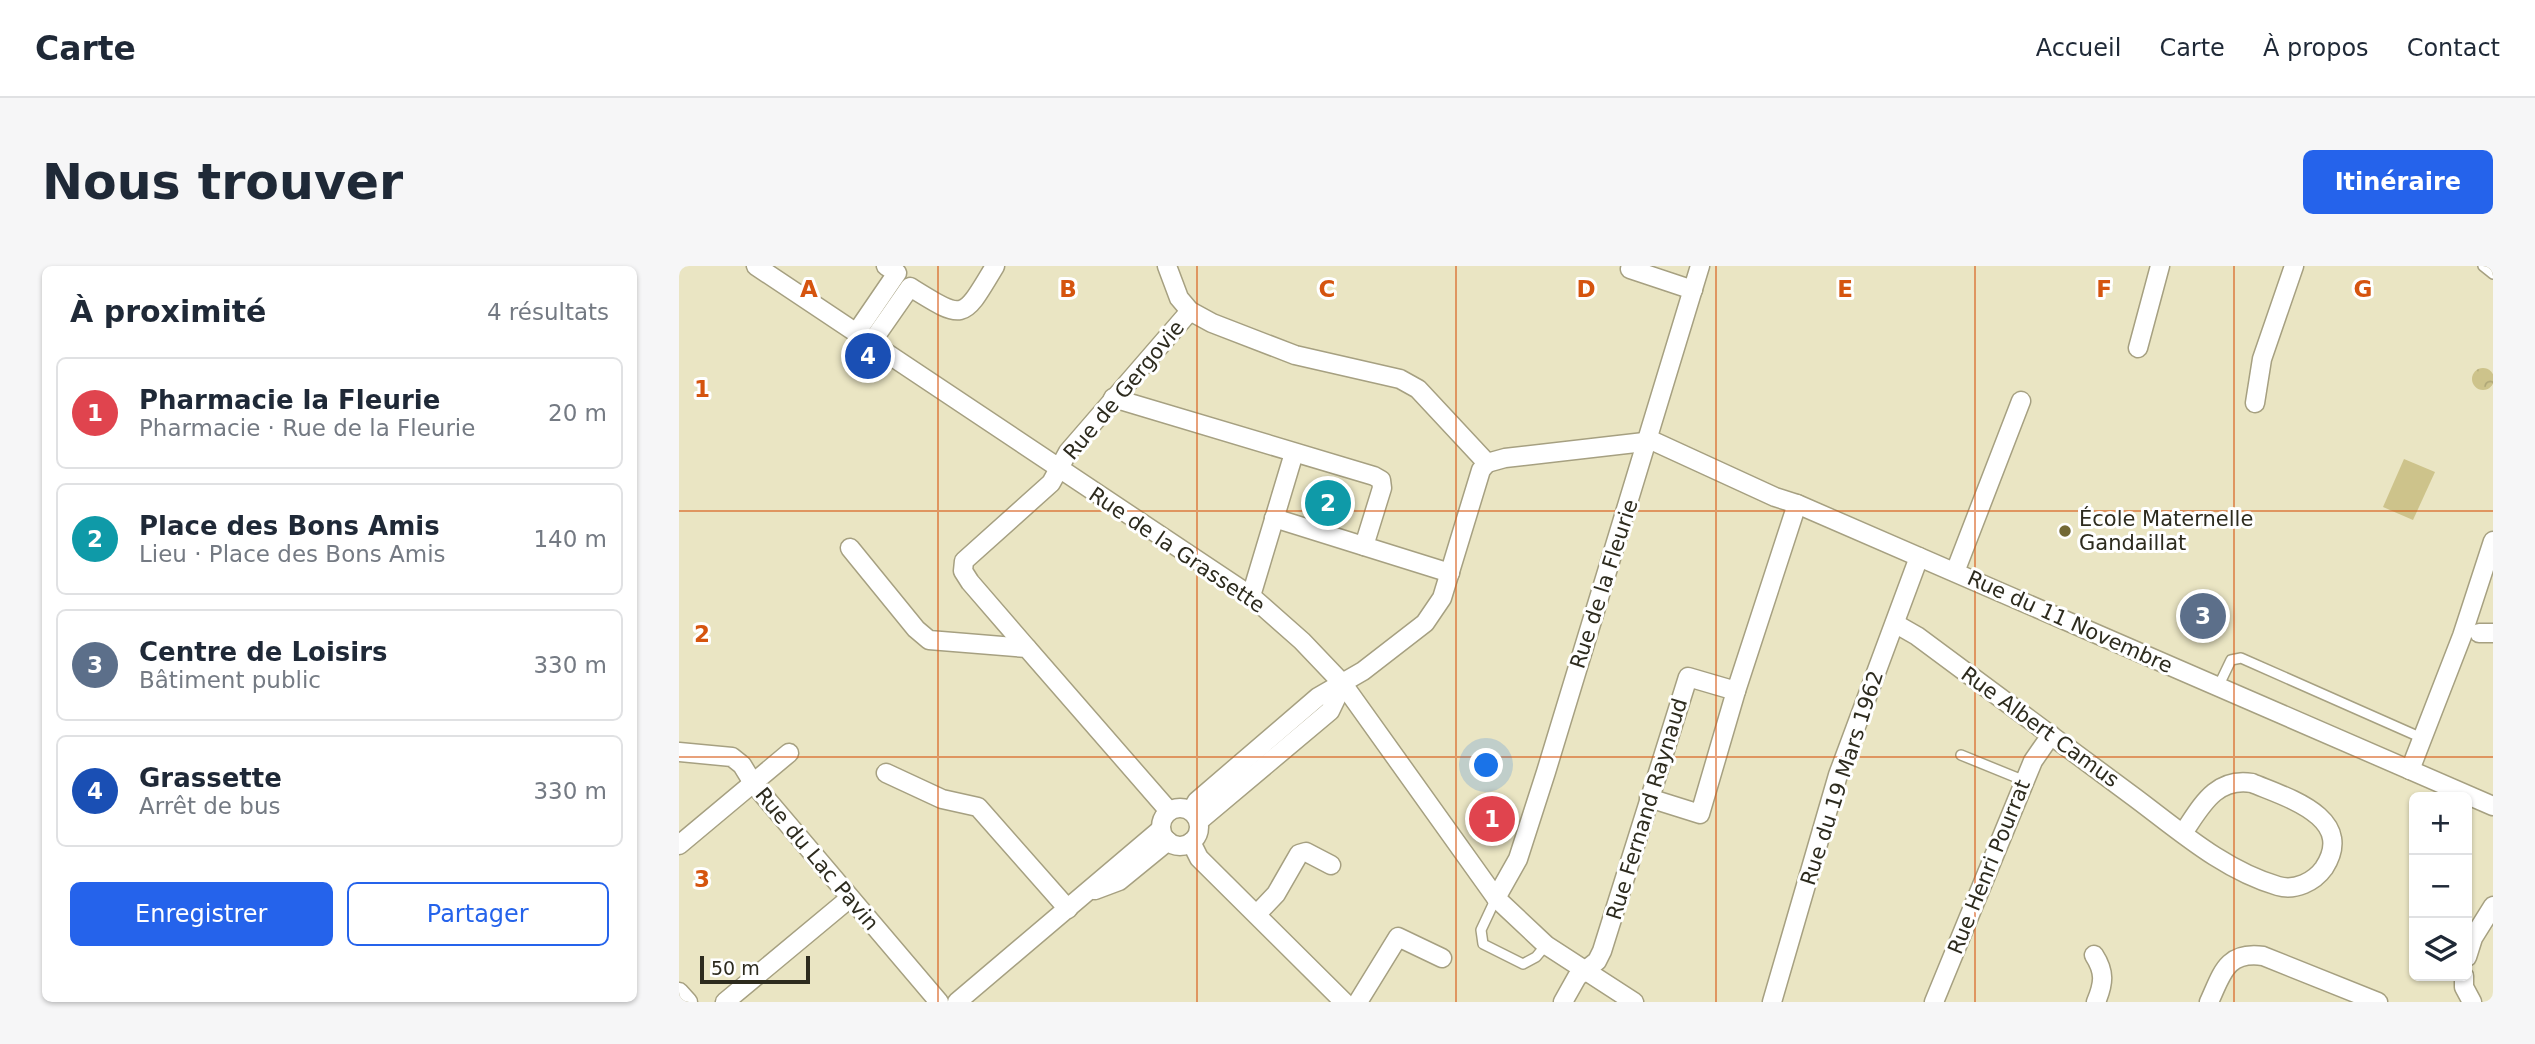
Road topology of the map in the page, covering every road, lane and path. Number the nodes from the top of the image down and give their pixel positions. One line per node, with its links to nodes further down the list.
1 (756, 266): 14 (street, Rue de la Grassette)
2 (995, 266): 11 (street)
3 (1167, 266): 13 (street)
4 (1700, 266): 12 (street, Rue de la Fleurie)
5 (2160, 266): 15 (street)
6 (2294, 266): 18 (street)
7 (2483, 266): 10 (lane)
8 (891, 269): 11 (street); 14 (street)
9 (1630, 269): 12 (street)
10 (2493, 274)
11 (910, 287): 14 (street)
12 (1693, 290): 19 (street, Rue de la Fleurie)
13 (1190, 311): 16 (street, Rue de Gergovie); 21 (street)
14 (863, 338): 22 (street, Rue de la Grassette)
15 (2138, 348)
16 (1113, 398): 20 (street); 22 (street, Rue de Gergovie)
17 (2021, 401): 29 (street)
18 (2255, 403)
19 (1647, 440): 21 (street); 23 (street, Rue du 11 Novembre); 56 (street, Rue de la Fleurie)
20 (1294, 453): 24 (street); 26 (street)
21 (1487, 463): 30 (street)
22 (1060, 470): 31 (street, Rue de la Grassette); 33 (street, Rue de Gergovie)
23 (1797, 503): 28 (street, Rue du 11 Novembre); 36 (street)
24 (1274, 519): 26 (street); 31 (street)
25 (2493, 541): 38 (street)
26 (1364, 546): 30 (street)
27 (850, 548): 33 (street)
28 (1919, 557): 29 (street, Rue du 11 Novembre); 32 (street, Rue du 19 Mars 1962)
29 (1955, 572): 35 (street, Rue du 11 Novembre)
30 (1450, 573): 34 (street)
31 (1251, 596): 34 (street, Rue de la Grassette)
32 (1896, 624): 37 (street, Rue Albert Camus); 75 (street, Rue du 19 Mars 1962)
33 (1027, 648): 48 (street)
34 (1343, 684): 49 (street); 56 (street, Rue de la Grassette)
35 (2218, 687): 38 (lane); 42 (street, Rue du 11 Novembre)
36 (1737, 691): 46 (street, Rue Fernand Raynaud); 46 (street)
37 (2051, 736): 44 (street, Rue Henri Pourrat); 50 (street, Rue Albert Camus)
38 (2422, 738): 42 (street)
39 (679, 752): 45 (street, Rue du Lac Pavin)
40 (789, 753): 45 (street)
41 (1961, 755): 44 (lane)
42 (2410, 770): 47 (street, Rue du 11 Novembre)
43 (886, 773): 58 (street)
44 (2025, 781): 76 (street, Rue Henri Pourrat)
45 (753, 783): 53 (street); 55 (street, Rue du Lac Pavin)
46 (1649, 798): 64 (street, Rue Fernand Raynaud)
47 (2493, 806)
48 (1169, 811): 49 (street); 51 (street)
49 (1195, 816): 52 (street)
50 (2183, 833): 50 (street, Rue Albert Camus)
51 (1165, 835): 52 (street); 58 (street)
52 (1191, 842): 59 (street)
53 (679, 845)
54 (1331, 865): 59 (street)
55 (850, 898): 68 (street); 69 (street, Rue du Lac Pavin)
56 (1496, 898): 61 (street, Rue de la Grassette); 61 (lane)
57 (2493, 906): 60 (street)
58 (1068, 909): 70 (street)
59 (1257, 914): 71 (street)
60 (2472, 940)
61 (1546, 945): 64 (street, Rue de la Grassette)
62 (2094, 955): 77 (street)
63 (1442, 958): 72 (street)
64 (1585, 971): 73 (street, Rue Fernand Raynaud); 74 (street, Rue de la Grassette)
65 (2464, 981): 80 (street)
66 (679, 992): 67 (street)
67 (688, 1002)
68 (725, 1002)
69 (939, 1002)
70 (957, 1002)
71 (1344, 1002)
72 (1358, 1002)
73 (1563, 1002)
74 (1634, 1002)
75 (1772, 1002)
76 (1934, 1002)
77 (2096, 1002)
78 (2209, 1002): 79 (street)
79 (2378, 1002)
80 (2472, 1002)

